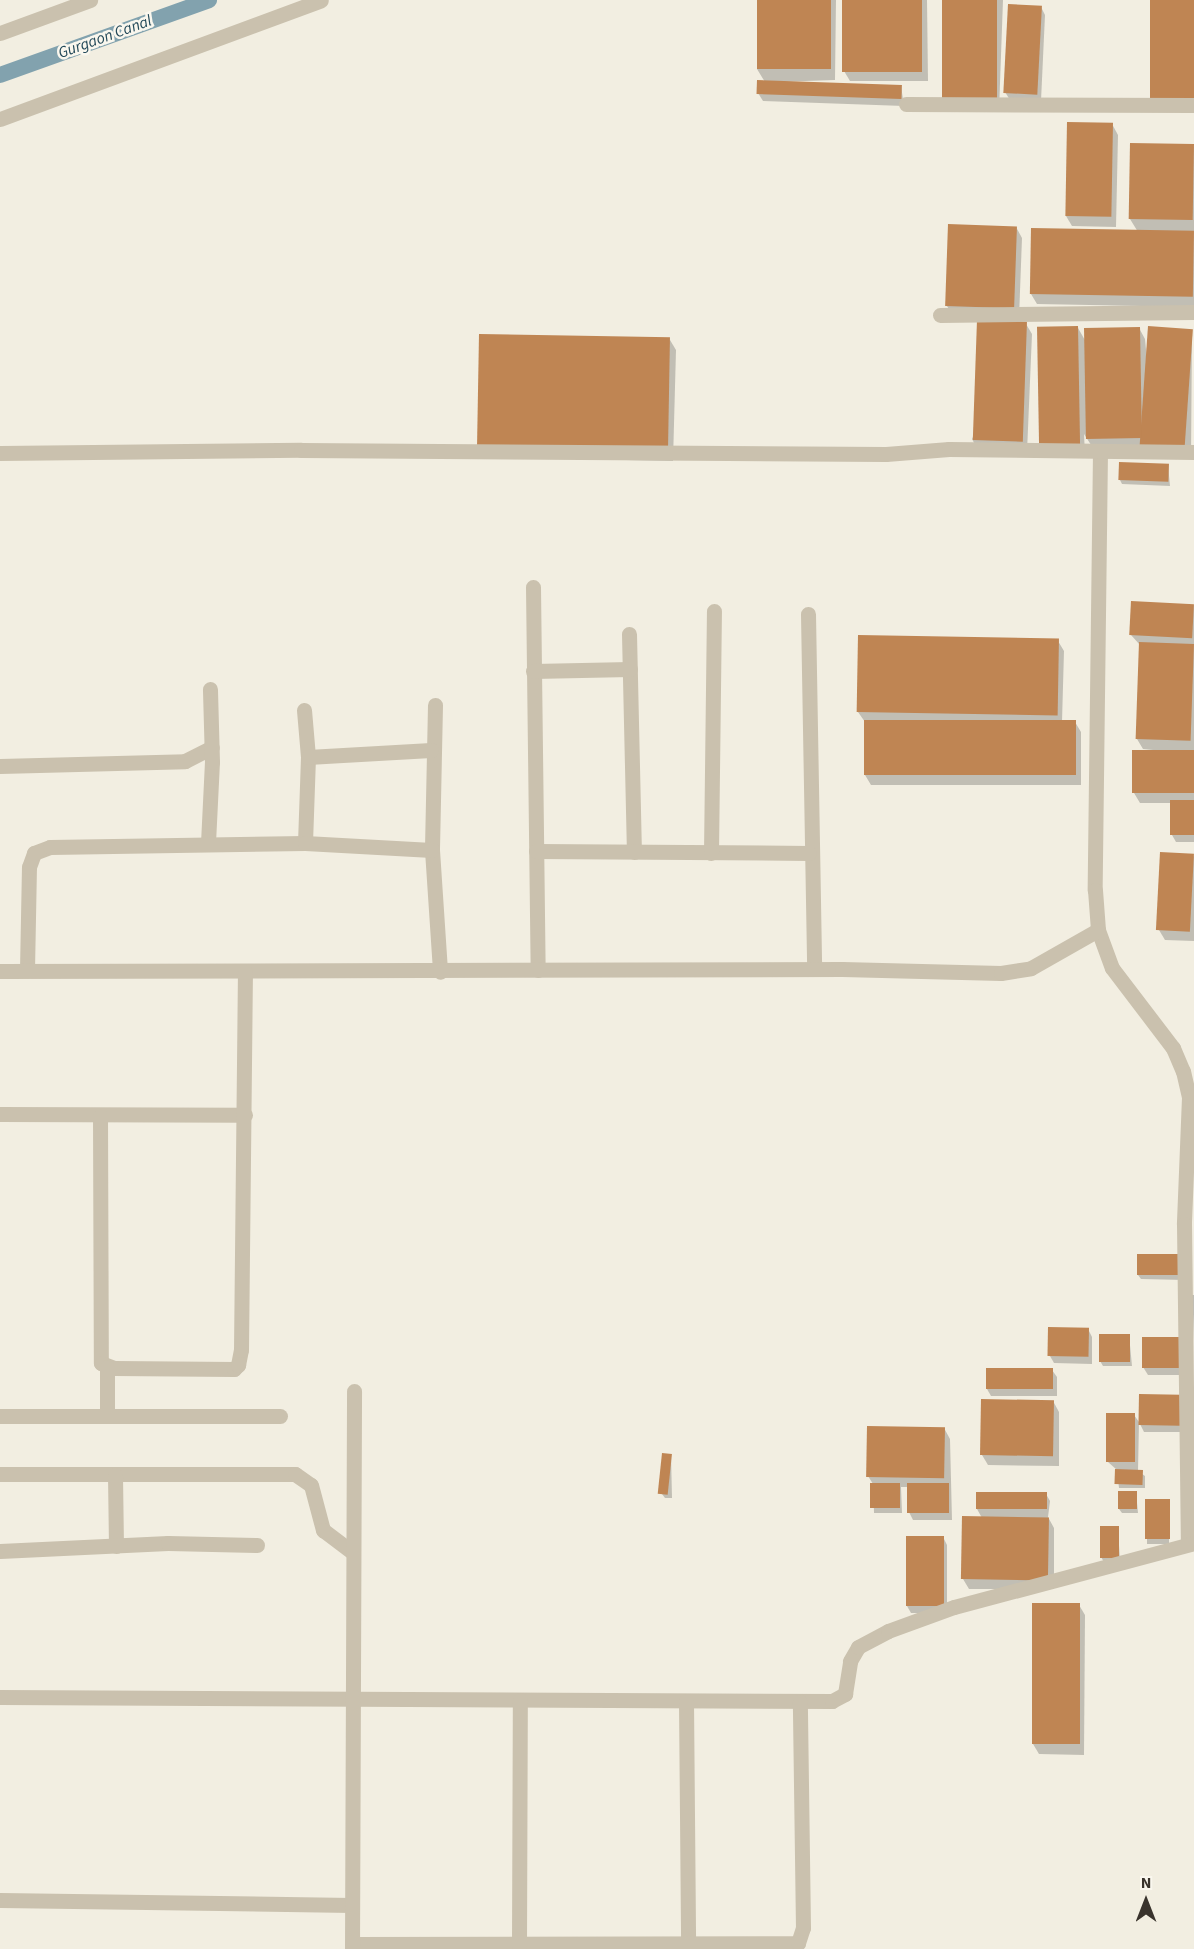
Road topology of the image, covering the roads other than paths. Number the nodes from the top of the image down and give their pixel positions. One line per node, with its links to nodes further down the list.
1 (90, 0): 3 (street)
2 (321, 0): 6 (street)
3 (0, 33)
4 (906, 104): 5 (street)
5 (1194, 105)
6 (0, 119)
7 (1194, 312): 8 (street)
8 (940, 315)
9 (1100, 451): 10 (street); 11 (street); 32 (street)
10 (1194, 452)
11 (0, 453)
12 (533, 587): 17 (street)
13 (714, 611): 30 (street)
14 (808, 614): 31 (street)
15 (629, 634): 16 (street)
16 (630, 669): 17 (street); 29 (street)
17 (533, 671): 28 (street)
18 (210, 689): 21 (street)
19 (435, 705): 22 (street)
20 (304, 710): 23 (street)
21 (212, 747): 24 (street); 25 (street)
22 (431, 750): 23 (street); 27 (street)
23 (308, 757): 26 (street)
24 (0, 766)
25 (208, 843): 26 (street); 35 (street)
26 (305, 843): 27 (street)
27 (432, 850): 38 (street)
28 (536, 850): 29 (street); 36 (street)
29 (634, 852): 30 (street)
30 (711, 853): 31 (street)
31 (809, 853): 33 (street)
32 (1098, 930): 33 (street); 49 (street)
33 (814, 969): 36 (street)
34 (0, 970): 35 (street)
35 (27, 970): 37 (street)
36 (538, 970): 38 (street)
37 (245, 972): 38 (street); 40 (street)
38 (440, 972)
39 (0, 1114): 41 (street)
40 (245, 1115): 41 (street); 42 (street)
41 (100, 1116): 42 (street)
42 (107, 1367): 45 (street)
43 (354, 1391): 53 (street)
44 (0, 1416): 45 (street)
45 (107, 1416): 46 (street)
46 (280, 1416)
47 (0, 1474): 48 (street)
48 (115, 1475): 51 (street); 53 (street)
49 (1191, 1544): 58 (street)
50 (257, 1545): 51 (street)
51 (116, 1546): 52 (street)
52 (0, 1551)
53 (352, 1552): 55 (street)
54 (0, 1697): 55 (street)
55 (352, 1699): 56 (street); 60 (street)
56 (520, 1700): 57 (street); 62 (street)
57 (686, 1701): 58 (street); 61 (street)
58 (800, 1702): 61 (street)
59 (0, 1900): 60 (street)
60 (352, 1905): 63 (street)
61 (688, 1944): 64 (street)
62 (519, 1945): 63 (street); 64 (street)
63 (352, 1947)
64 (663, 1947)

